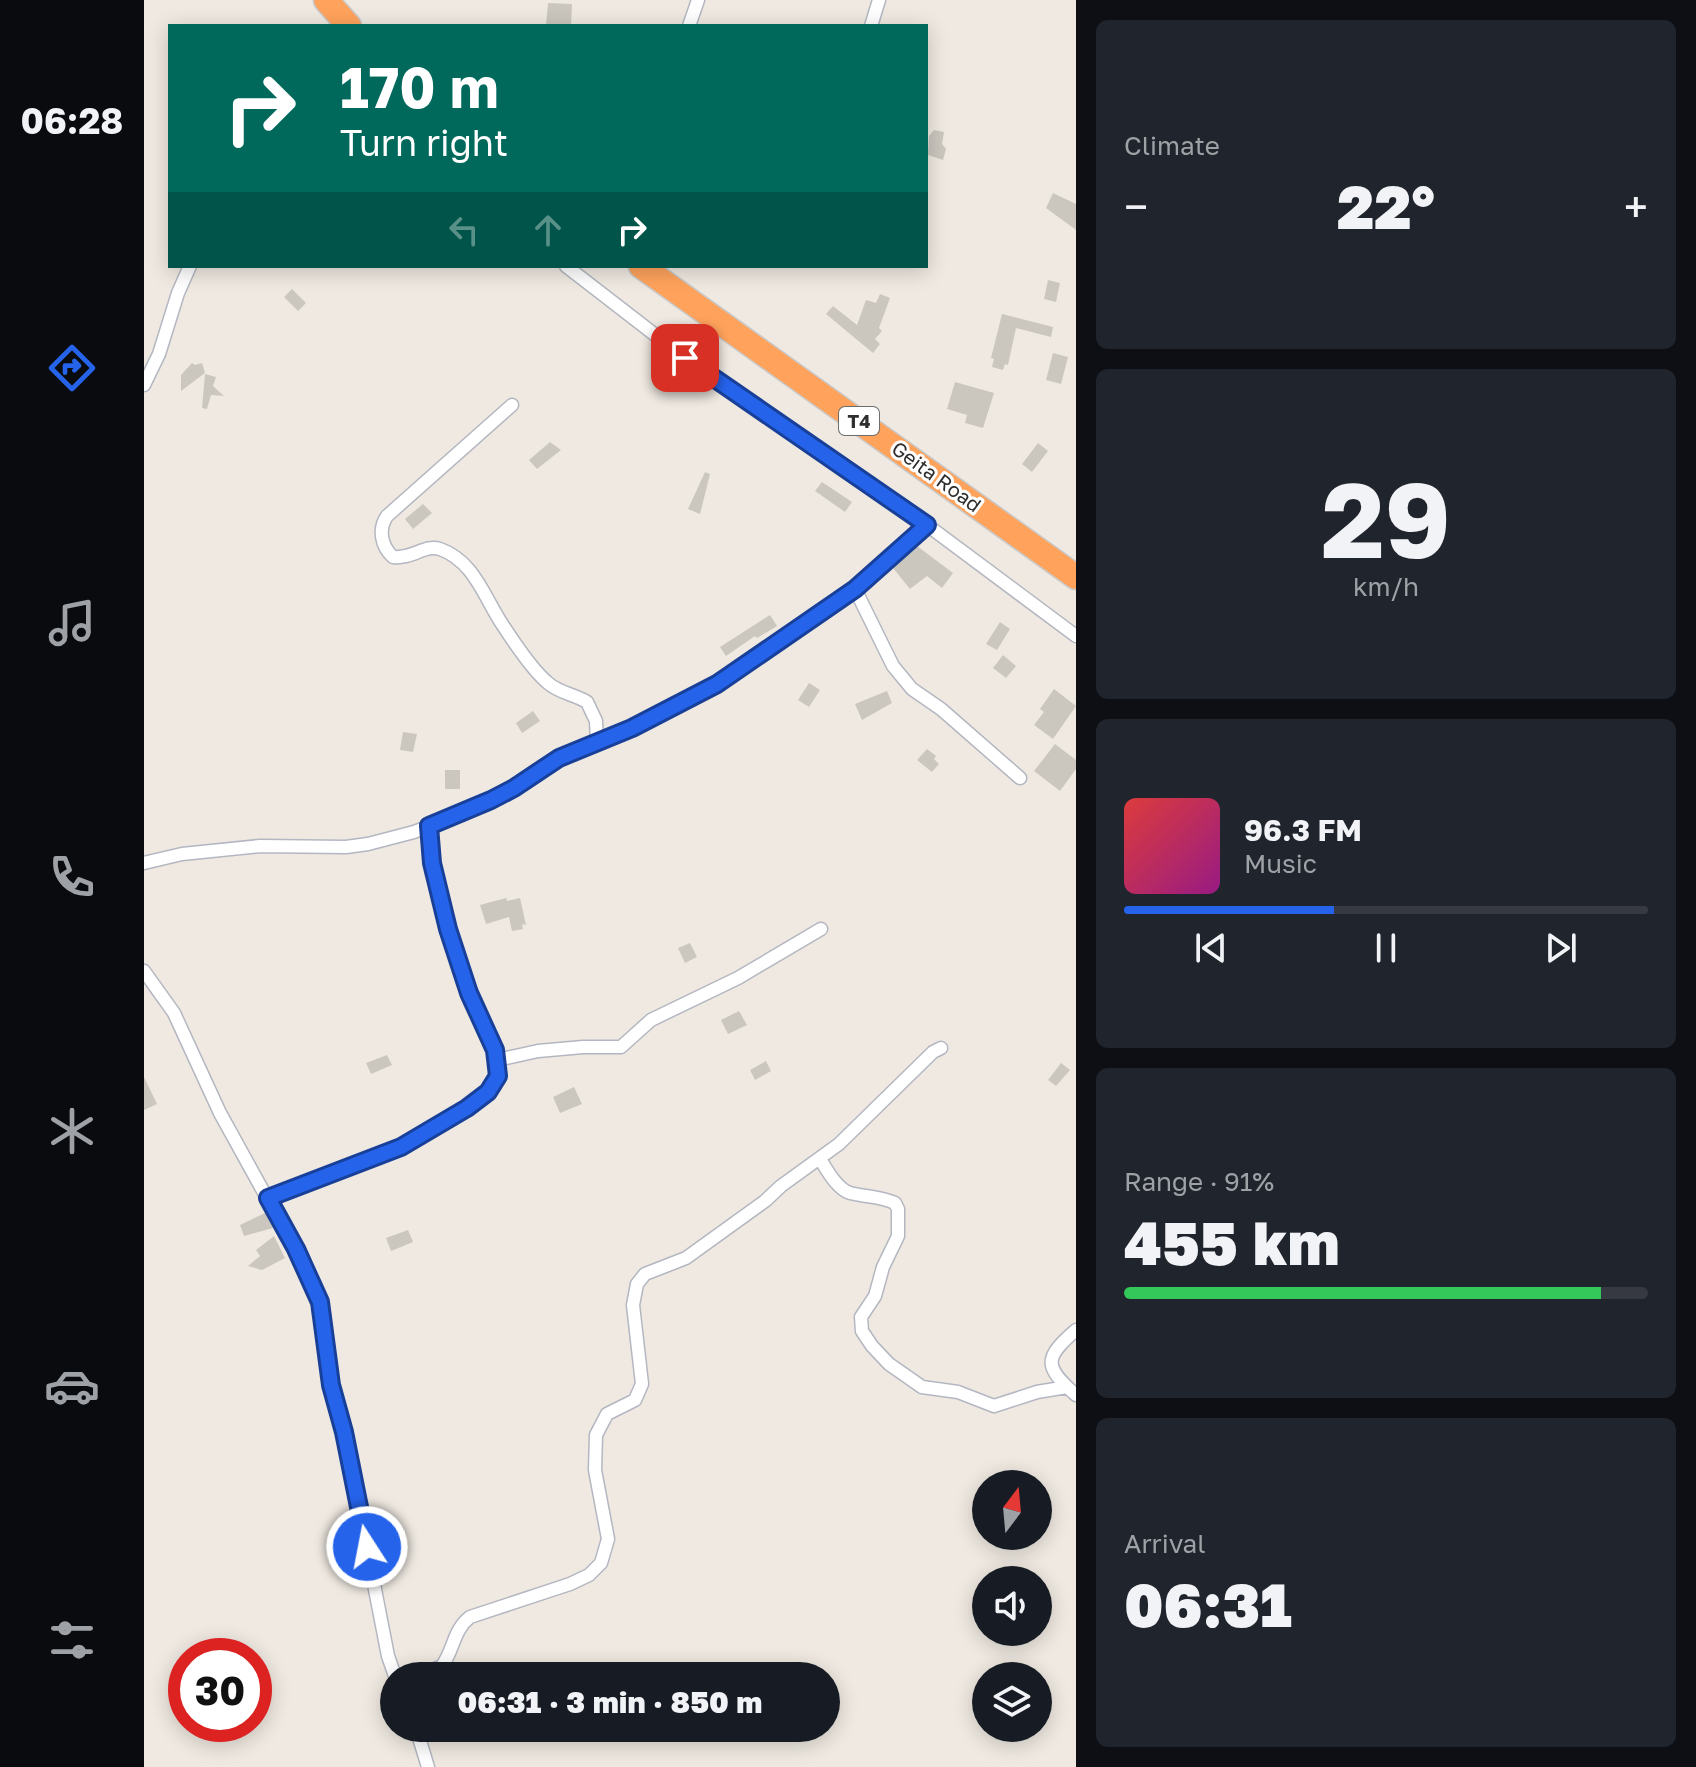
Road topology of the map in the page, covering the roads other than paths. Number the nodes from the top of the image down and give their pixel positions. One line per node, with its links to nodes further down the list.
1 (326, 0): 4 (highway)
2 (698, 0): 5 (street)
3 (879, 0): 6 (street)
4 (347, 24)
5 (690, 24)
6 (872, 24)
7 (189, 268): 10 (street)
8 (569, 268): 12 (street)
9 (644, 268): 13 (highway, Geita Road / T4)
10 (144, 385)
11 (512, 405): 16 (street)
12 (927, 525): 14 (street); 15 (street)
13 (1075, 575)
14 (855, 589): 16 (street); 17 (street)
15 (1076, 636)
16 (597, 743): 18 (street)
17 (1020, 778)
18 (429, 826): 19 (street); 23 (street)
19 (144, 863)
20 (821, 929): 23 (street)
21 (144, 971): 25 (street)
22 (941, 1048): 24 (street)
23 (497, 1060): 25 (street)
24 (820, 1159): 27 (street); 29 (street)
25 (268, 1198): 28 (street)
26 (1076, 1330): 27 (street)
27 (1072, 1391)
28 (391, 1662)
29 (444, 1662)
30 (420, 1742): 31 (street)
31 (428, 1767)

